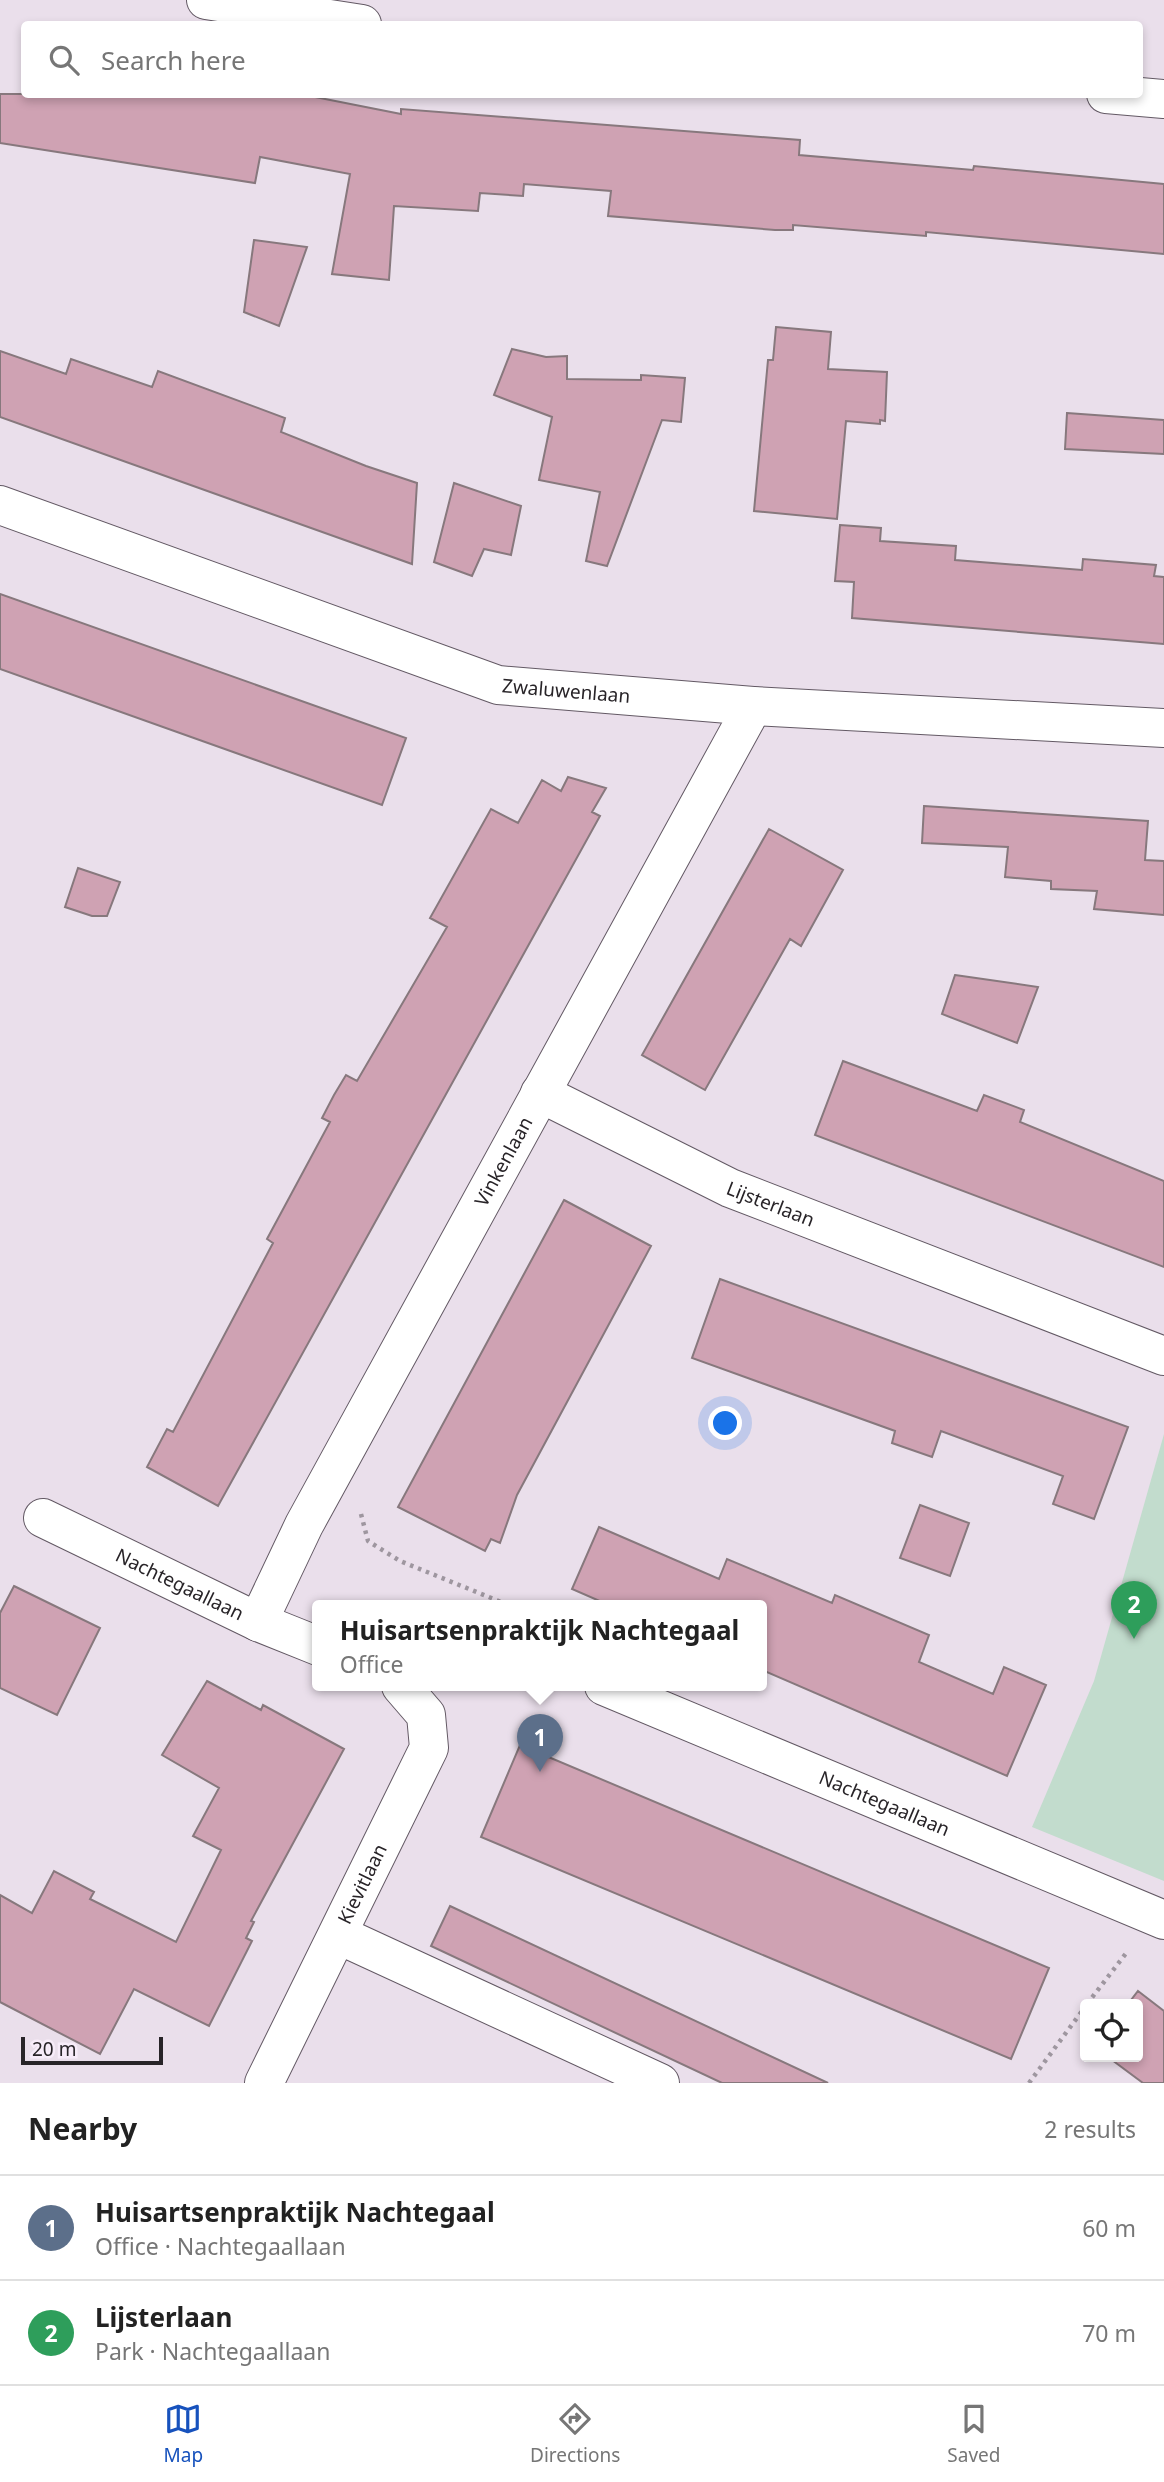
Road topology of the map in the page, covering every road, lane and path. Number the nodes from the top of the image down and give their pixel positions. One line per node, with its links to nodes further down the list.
1 (206, 0): 2 (street)
2 (342, 21)
3 (1143, 97): 4 (street)
4 (1164, 99)
5 (0, 505): 6 (street, Zwaluwenlaan)
6 (754, 706): 7 (street, Zwaluwenlaan); 8 (street, Vinkenlaan)
7 (1164, 728)
8 (540, 1093): 9 (street, Lijsterlaan); 13 (street, Vinkenlaan)
9 (1164, 1356)
10 (359, 1507): 12 (path)
11 (43, 1518): 13 (street, Nachtegaallaan)
12 (496, 1600)
13 (258, 1622): 14 (street, Nachtegaallaan)
14 (312, 1644)
15 (405, 1691): 18 (street, Kievitlaan)
16 (616, 1691): 17 (street, Nachtegaallaan)
17 (1154, 1915): 19 (path)
18 (339, 1935): 21 (street, Kievitlaan); 22 (street)
19 (1091, 1999)
20 (1080, 2013): 23 (path)
21 (264, 2083)
22 (660, 2083)
23 (1029, 2083)

